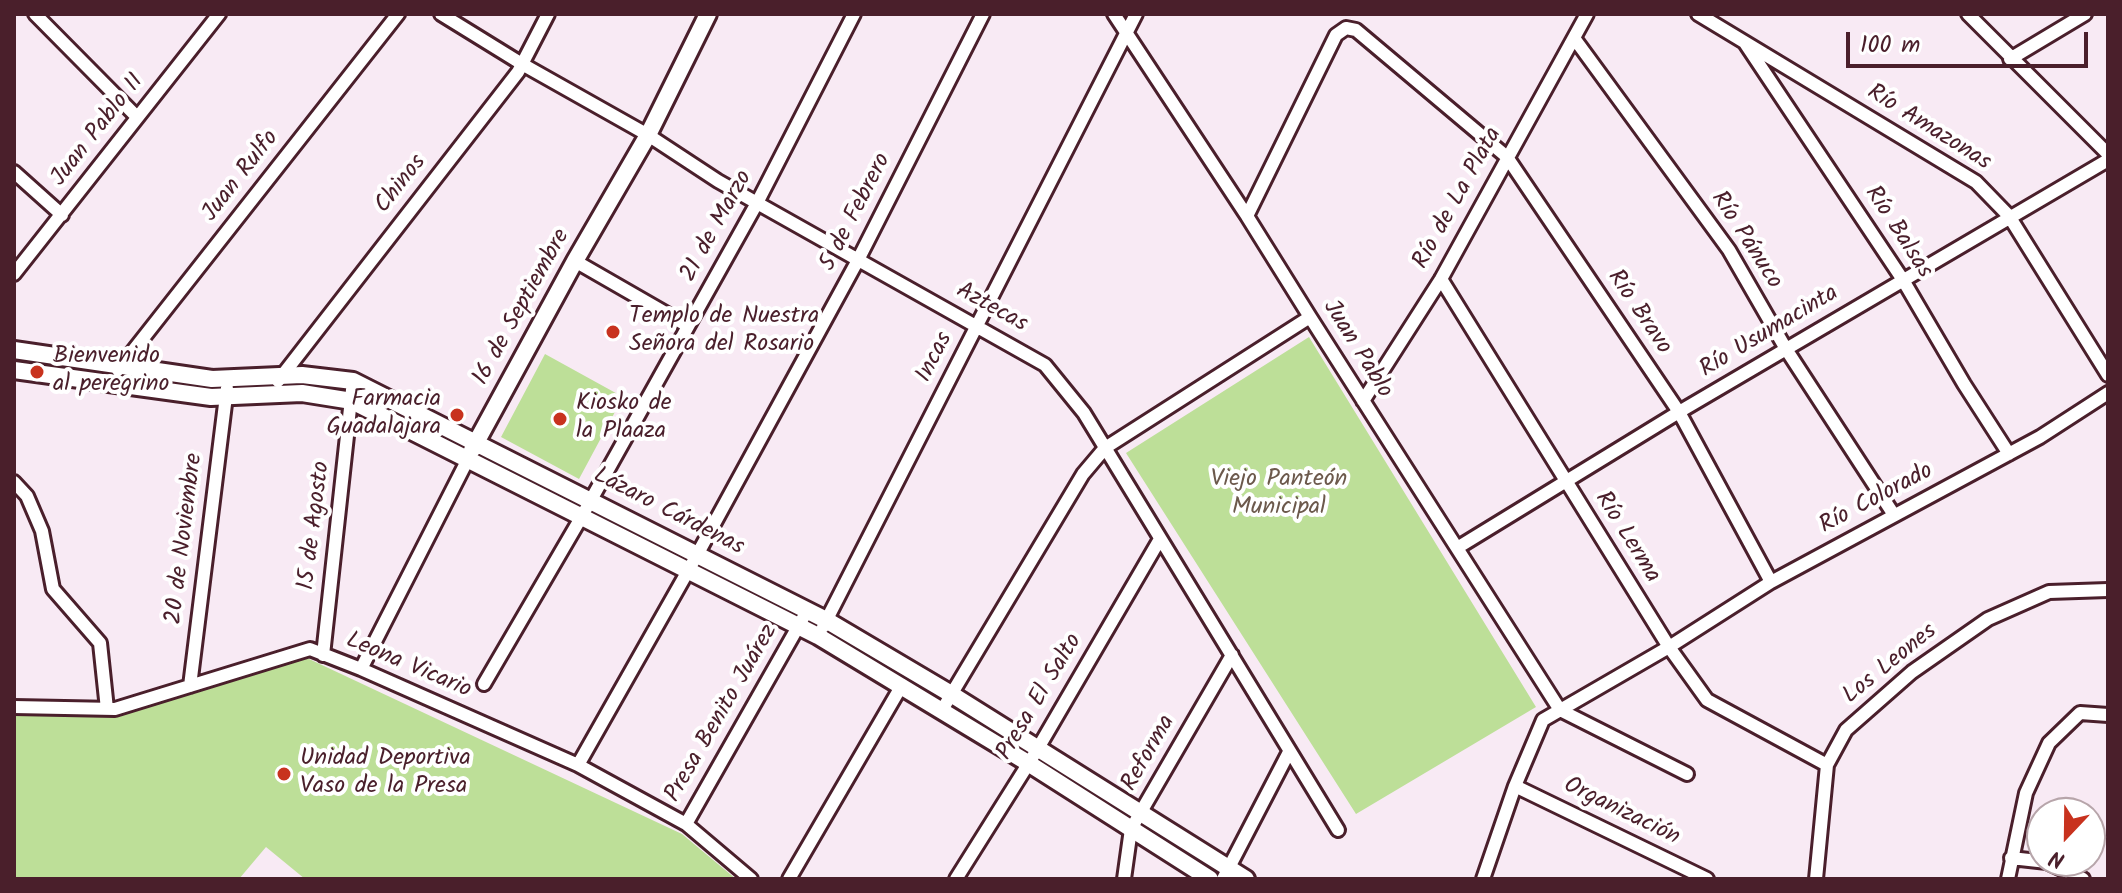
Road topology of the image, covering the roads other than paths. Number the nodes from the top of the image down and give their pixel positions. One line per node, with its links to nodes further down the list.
1 (219, 14): 20 (street, Juan Pablo II)
2 (398, 14): 40 (street, Juan Rulfo)
3 (441, 14): 19 (street, Aztecas)
4 (548, 14): 19 (street, Chinos)
5 (708, 14): 21 (street, 16 de Septiembre)
6 (854, 14): 25 (street, 21 de Marzo)
7 (983, 14): 29 (street, 5 de Febrero)
8 (1114, 14): 15 (street, Juan Pablo)
9 (1136, 14): 15 (street, Incas)
10 (1587, 14): 16 (street, Río de La Plata)
11 (1698, 14): 17 (street, Río Amazonas)
12 (1968, 14): 18 (street)
13 (2085, 14): 18 (street)
14 (39, 16): 20 (street)
15 (1127, 33): 27 (street, Juan Pablo); 36 (street, Incas)
16 (1574, 38): 22 (street, Río de La Plata); 37 (street, Río Pánuco)
17 (1742, 40): 28 (street, Río Amazonas); 33 (street, Río Balsas)
18 (2010, 59): 23 (street)
19 (522, 64): 21 (street, Aztecas); 43 (street, Chinos)
20 (137, 117): 26 (street, Juan Pablo II)
21 (648, 135): 25 (street, Aztecas); 30 (street, 16 de Septiembre)
22 (1507, 157): 27 (street, Río Bravo); 32 (street, Río de La Plata); 52 (street, Río Bravo)
23 (2108, 157): 28 (street, Río Usumacinta)
24 (14, 172): 26 (street)
25 (757, 203): 29 (street, Aztecas); 35 (street, 21 de Marzo)
26 (62, 215): 31 (street, Juan Pablo II)
27 (1247, 216): 34 (street, Juan Pablo)
28 (2009, 216): 33 (street, Río Usumacinta); 42 (street, Río Amazonas)
29 (858, 260): 36 (street, Aztecas); 64 (street, 5 de Febrero)
30 (575, 261): 35 (street); 53 (street, 16 de Septiembre)
31 (14, 274)
32 (1441, 279): 51 (street, Río de La Plata); 57 (street, Río Lerma)
33 (1903, 280): 37 (street, Río Usumacinta); 55 (street, Río Balsas)
34 (1310, 317): 51 (street, Juan Pablo); 54 (street)
35 (688, 326): 59 (street, 21 de Marzo)
36 (977, 326): 54 (street, Aztecas); 69 (street, Incas)
37 (1786, 349): 52 (street, Río Usumacinta); 60 (street, Río Pánuco)
38 (14, 350): 39 (street, Lázaro Cárdenas)
39 (33, 355): 40 (street, Lázaro Cárdenas); 41 (street)
40 (121, 366): 44 (street, Lázaro Cárdenas); 46 (street, Juan Rulfo)
41 (15, 373): 46 (street, Lázaro Cárdenas)
42 (2108, 375)
43 (281, 376): 44 (street, Lázaro Cárdenas); 45 (street, Lázaro Cárdenas); 48 (street, Chinos)
44 (228, 378): 49 (street, 20 de Noviembre)
45 (353, 381): 50 (street, 15 de Agosto); 53 (street, Lázaro Cárdenas)
46 (109, 382): 49 (street, Lázaro Cárdenas)
47 (2108, 393): 55 (street, Río Colorado)
48 (271, 394): 49 (street, Lázaro Cárdenas); 50 (street, Lázaro Cárdenas)
49 (226, 397): 78 (street, 20 de Noviembre)
50 (352, 401): 56 (street, Lázaro Cárdenas); 73 (street, 15 de Agosto)
51 (1363, 401): 63 (street, Juan Pablo)
52 (1679, 412): 57 (street, Río Usumacinta); 66 (street, Río Bravo)
53 (476, 443): 56 (street, 16 de Septiembre); 59 (street, Lázaro Cárdenas)
54 (1105, 448): 62 (street, Aztecas); 79 (street)
55 (2009, 454): 60 (street, Río Colorado)
56 (468, 459): 61 (street, Lázaro Cárdenas); 75 (street, 16 de Septiembre)
57 (1564, 481): 63 (street, Río Usumacinta); 72 (street, Río Lerma)
58 (14, 482): 81 (street)
59 (590, 501): 61 (street, 21 de Marzo); 64 (street, Lázaro Cárdenas)
60 (1894, 515): 66 (street, Río Colorado)
61 (582, 516): 65 (street, Lázaro Cárdenas); 76 (street)
62 (1160, 539): 74 (street, Aztecas); 86 (street, Presa El Salto)
63 (1457, 548): 83 (street, Juan Pablo)
64 (697, 555): 65 (street, 5 de Febrero); 68 (street, Lázaro Cárdenas)
65 (688, 570): 70 (street, Lázaro Cárdenas); 87 (street, 5 de Febrero)
66 (1771, 582): 72 (street, Río Colorado)
67 (2108, 590): 88 (street, Los Leones)
68 (807, 611): 69 (street, Lázaro Cárdenas); 70 (street, Presa Benito Juárez)
69 (826, 620): 71 (street, Incas); 79 (street, Lázaro Cárdenas)
70 (799, 626): 71 (street, Lázaro Cárdenas); 92 (street, Presa Benito Juárez)
71 (818, 636): 77 (street, Lázaro Cárdenas)
72 (1669, 647): 83 (street, Río Colorado); 88 (street, Río Lerma)
73 (323, 655): 75 (street, Leona Vicario); 78 (street, Leona Vicario)
74 (1232, 655): 85 (street, Aztecas); 91 (street, Reforma)
75 (361, 669): 87 (street, Leona Vicario)
76 (484, 684)
77 (902, 685): 82 (street, Lázaro Cárdenas); 98 (street)
78 (190, 686): 81 (street, Leona Vicario)
79 (951, 694): 82 (street); 86 (street, Lázaro Cárdenas)
80 (14, 707): 81 (street, Leona Vicario)
81 (107, 709)
82 (942, 710): 86 (street, Lázaro Cárdenas)
83 (1560, 710): 89 (street); 90 (street, Río Colorado)
84 (2108, 715): 95 (street)
85 (1289, 752): 94 (street, Aztecas); 96 (street)
86 (1032, 756): 91 (street, Lázaro Cárdenas); 93 (street, Lázaro Cárdenas); 99 (street, Presa El Salto)
87 (578, 765): 92 (street, Leona Vicario)
88 (1827, 765): 105 (street, Los Leones)
89 (1687, 774)
90 (1515, 786): 103 (street, Río Colorado); 104 (street, Organización)
91 (1141, 814): 93 (street, Reforma); 96 (street, Lázaro Cárdenas)
92 (686, 824): 97 (street, Leona Vicario)
93 (1131, 829): 100 (street, Reforma); 101 (street, Lázaro Cárdenas)
94 (1338, 830)
95 (2011, 858): 106 (street); 107 (street)
96 (1226, 873): 102 (street, Lázaro Cárdenas)
97 (751, 879)
98 (789, 879)
99 (956, 879)
100 (1124, 879)
101 (1210, 879)
102 (1246, 879)
103 (1483, 879)
104 (1707, 879)
105 (1816, 879)
106 (2008, 879)
107 (2083, 879)

